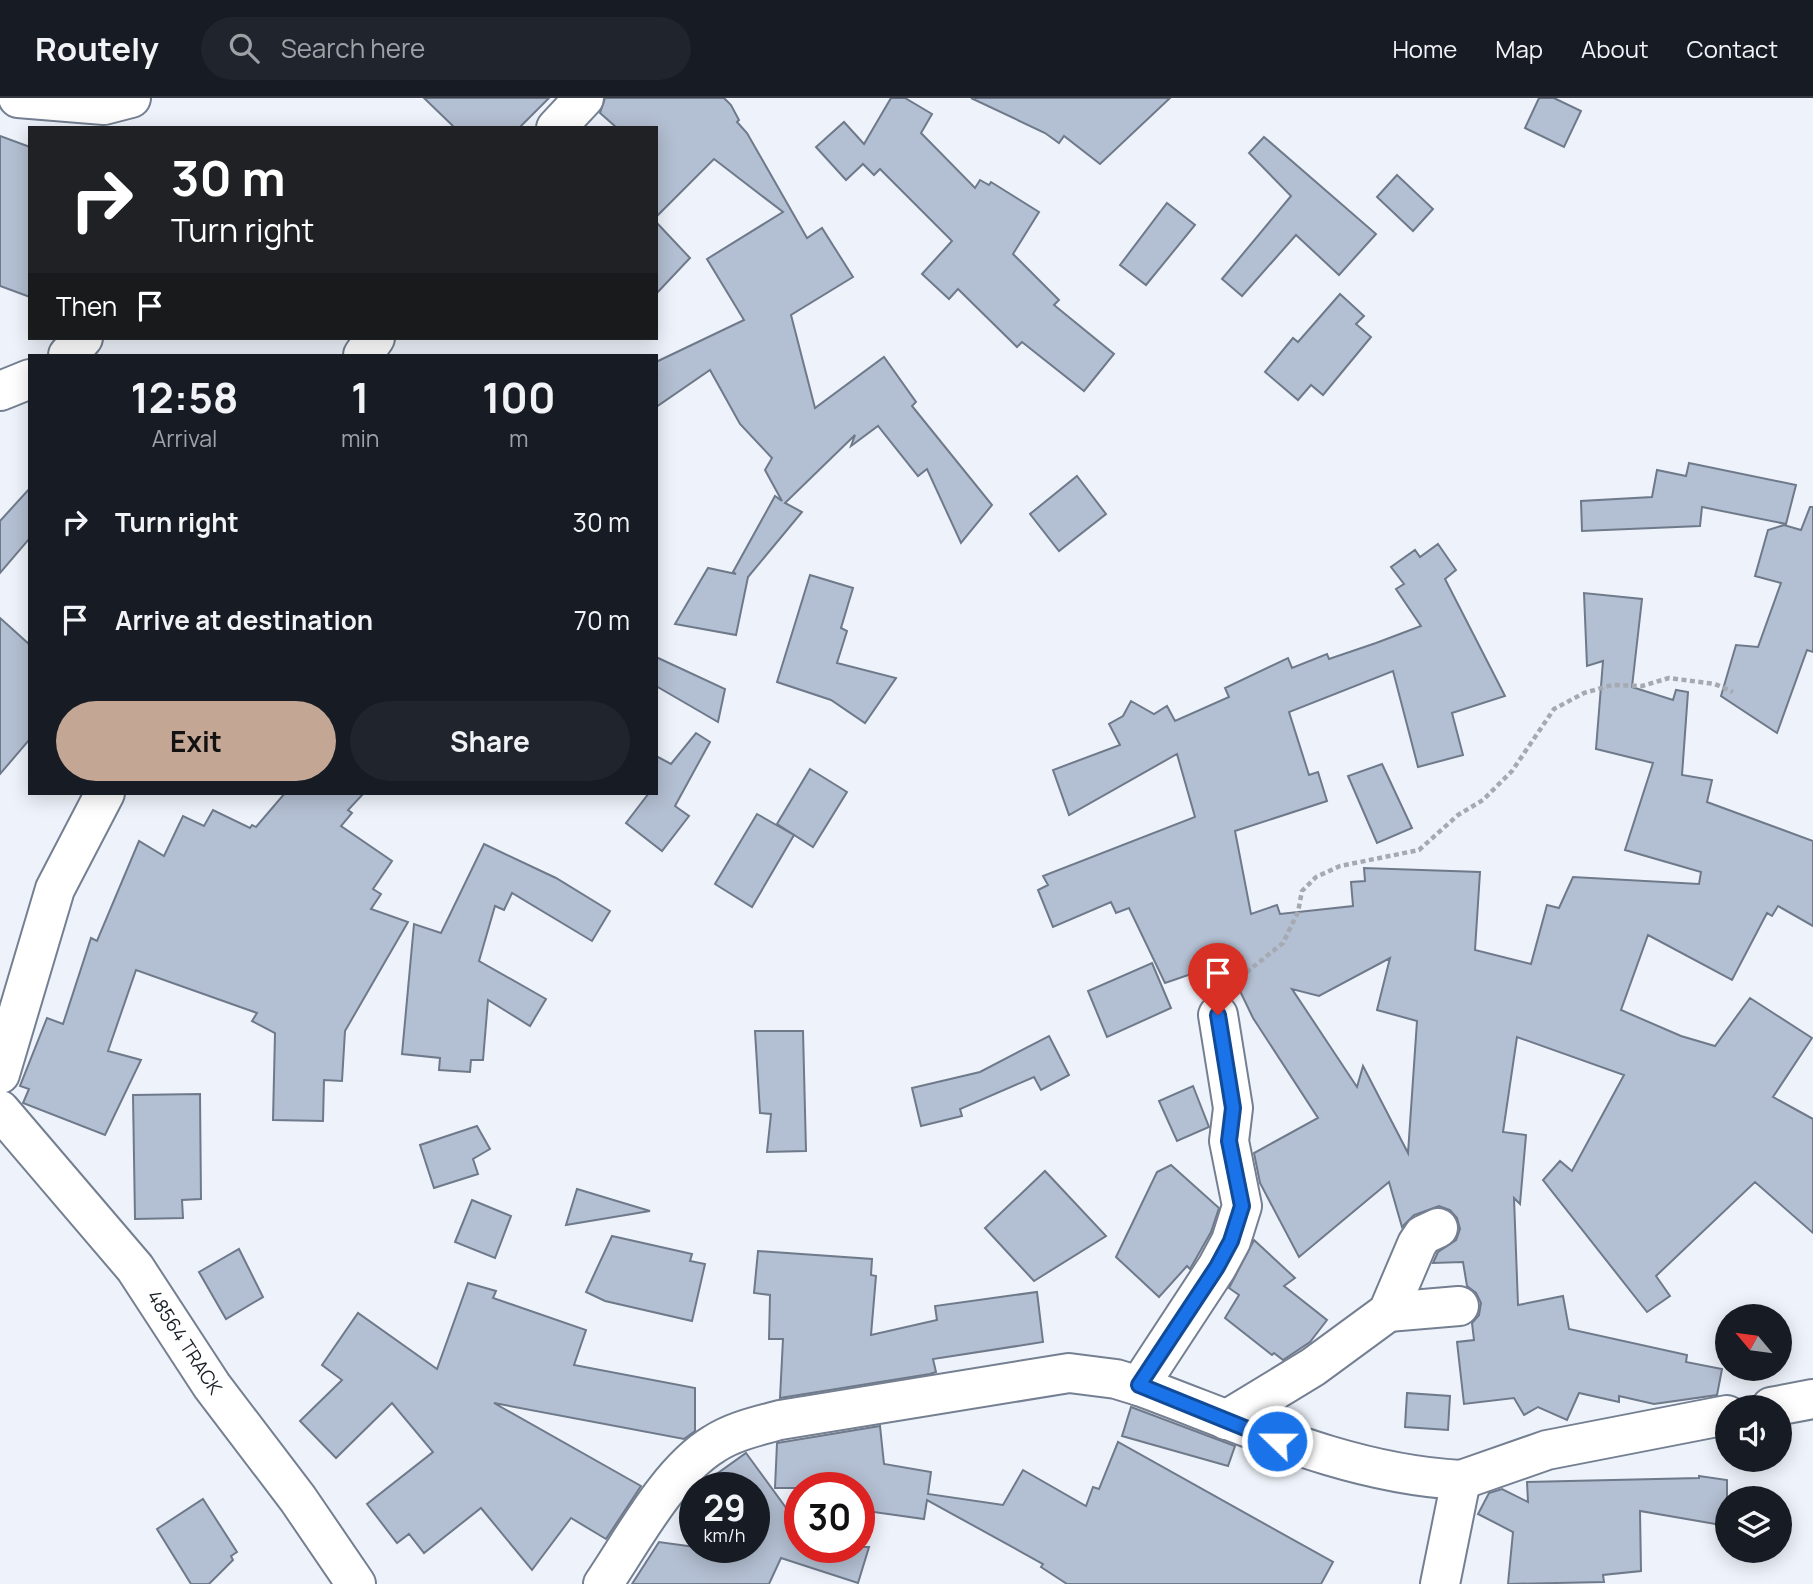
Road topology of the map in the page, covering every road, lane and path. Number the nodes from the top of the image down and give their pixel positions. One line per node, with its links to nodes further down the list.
1 (18, 98): 2 (street)
2 (131, 98)
3 (584, 98): 4 (street)
4 (558, 126)
5 (81, 340): 6 (street)
6 (69, 354)
7 (28, 380): 8 (street)
8 (0, 391)
9 (1733, 692): 11 (path)
10 (104, 795): 12 (street)
11 (1218, 1015): 17 (street)
12 (0, 1074)
13 (0, 1110): 23 (street, 48564 TRACK)
14 (1438, 1228): 16 (street)
15 (1459, 1306): 16 (street)
16 (1388, 1312): 21 (street)
17 (1139, 1385): 21 (street); 24 (street)
18 (1813, 1399): 19 (street)
19 (1792, 1403)
20 (1715, 1417): 22 (street)
21 (1226, 1420): 22 (street)
22 (1461, 1480): 25 (street)
23 (356, 1584)
24 (603, 1584)
25 (1440, 1584)

